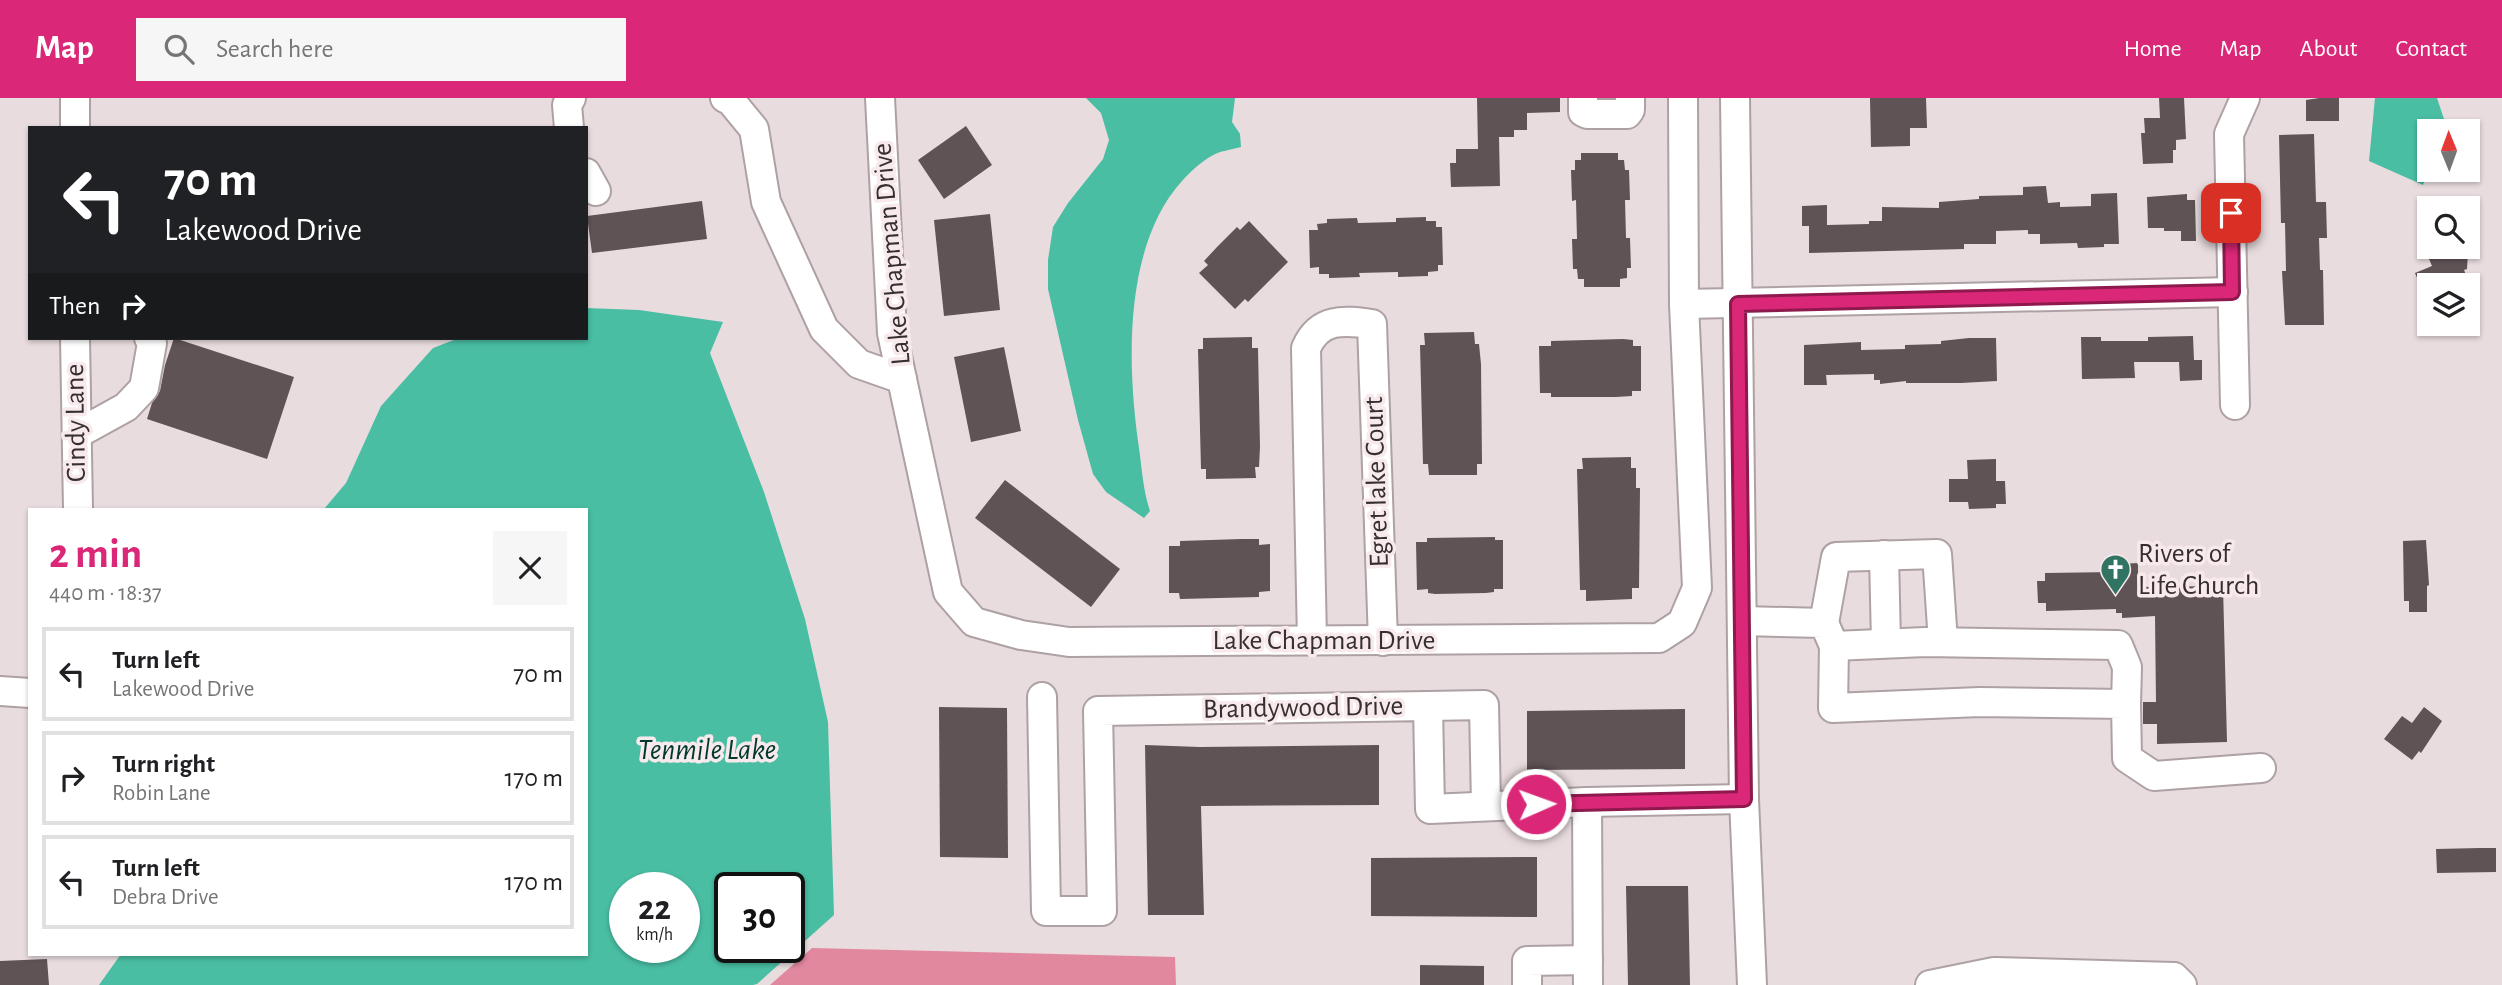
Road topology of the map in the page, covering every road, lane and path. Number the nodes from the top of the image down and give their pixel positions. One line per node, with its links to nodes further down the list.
1 (75, 98): 10 (street)
2 (571, 98): 11 (street)
3 (725, 98): 17 (street)
4 (880, 98): 17 (street, Lake Chapman Drive)
5 (1583, 98): 6 (street)
6 (1630, 98)
7 (1683, 98): 13 (street, Lake Chapman Drive)
8 (1735, 98): 14 (street)
9 (2245, 98): 12 (street)
10 (75, 126)
11 (569, 126)
12 (2232, 292): 14 (street); 18 (street)
13 (1684, 304): 14 (street); 24 (street, Lake Chapman Drive)
14 (1738, 304): 22 (street)
15 (75, 340): 19 (street, Cindy Lane)
16 (150, 340): 19 (street)
17 (902, 379): 25 (street, Lake Chapman Drive)
18 (2235, 405)
19 (77, 434): 20 (street, Cindy Lane)
20 (78, 508)
21 (1884, 555): 23 (street); 26 (street); 27 (street)
22 (1742, 621): 23 (street); 34 (street)
23 (1829, 634): 27 (street); 31 (street)
24 (1383, 640): 25 (street, Lake Chapman Drive); 25 (street, Egret lake Court)
25 (1311, 641)
26 (1943, 642): 27 (street); 31 (street)
27 (1886, 643)
28 (0, 691): 29 (street)
29 (28, 693)
30 (1042, 698): 32 (street, Brandywood Drive)
31 (2126, 704): 33 (street)
32 (1428, 706): 36 (street); 36 (street, Brandywood Drive)
33 (2261, 768)
34 (1744, 799): 35 (street, Brandywood Drive); 39 (street)
35 (1587, 802): 36 (street, Brandywood Drive); 37 (street)
36 (1486, 806)
37 (1588, 972): 38 (street)
38 (1527, 985)
39 (1752, 985)
40 (1930, 985): 41 (street)
41 (2182, 985)

